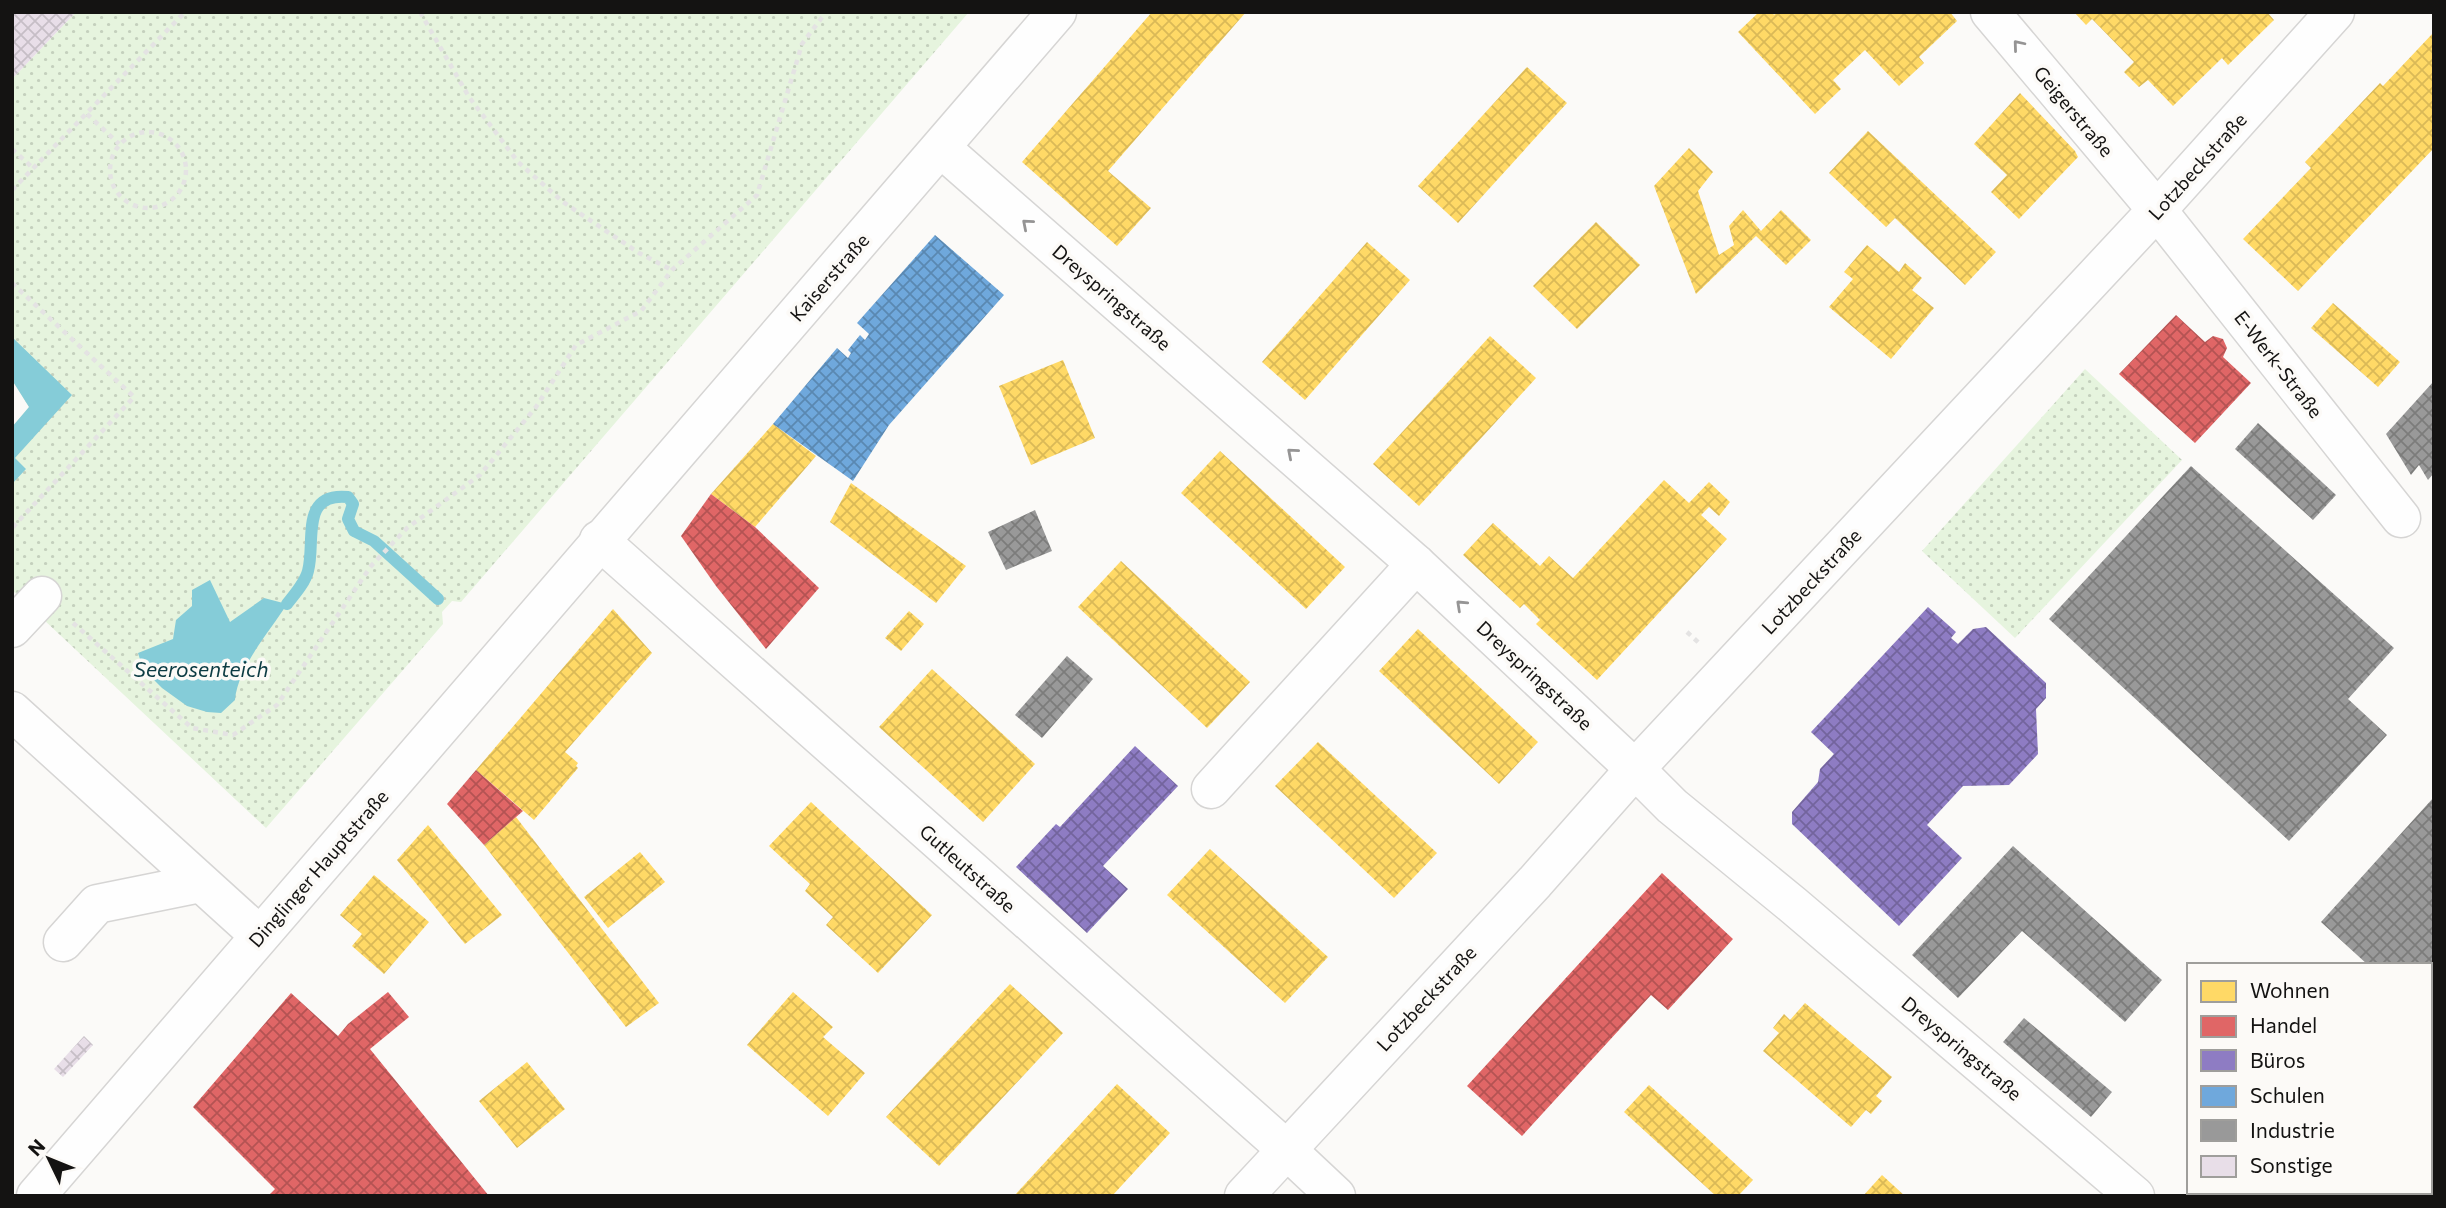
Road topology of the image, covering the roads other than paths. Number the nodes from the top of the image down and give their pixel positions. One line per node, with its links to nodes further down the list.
1 (1057, 12): 4 (street, Kaiserstraße)
2 (1990, 12): 5 (street, Geigerstraße, one-way to 2)
3 (2336, 12): 5 (street, Lotzbeckstraße)
4 (941, 148): 7 (street, Kaiserstraße); 8 (street, Dreyspringstraße, one-way to 4)
5 (2157, 210): 6 (street, E-Werk-Straße); 12 (street, Lotzbeckstraße)
6 (2401, 518)
7 (599, 540): 15 (street, Dinglinger Hauptstraße); 17 (street, Gutleutstraße)
8 (1416, 564): 12 (street, Dreyspringstraße, one-way to 8); 13 (street)
9 (42, 596): 10 (street)
10 (12, 628)
11 (12, 711): 14 (street)
12 (1635, 769): 17 (street, Lotzbeckstraße); 21 (street, Dreyspringstraße)
13 (1211, 789)
14 (201, 883): 15 (street); 16 (street)
15 (259, 935): 18 (street, Dinglinger Hauptstraße)
16 (63, 942)
17 (1287, 1150): 19 (street, Lotzbeckstraße); 20 (street, Gutleutstraße)
18 (36, 1196)
19 (1244, 1196)
20 (1336, 1196)
21 (2135, 1196)

